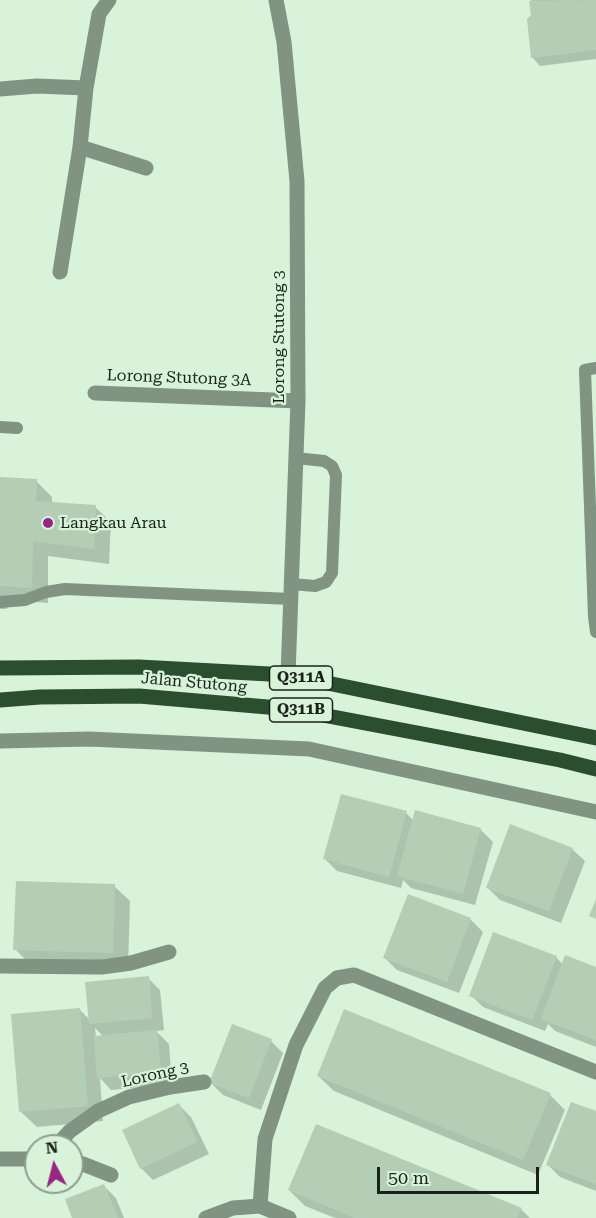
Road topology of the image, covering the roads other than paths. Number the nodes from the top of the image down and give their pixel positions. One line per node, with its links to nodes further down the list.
1 (109, 0): 3 (street)
2 (276, 0): 10 (street, Lorong Stutong 3)
3 (86, 88): 4 (street); 5 (street)
4 (0, 89)
5 (80, 147): 6 (street); 7 (street)
6 (146, 168)
7 (60, 272)
8 (596, 368): 16 (lane)
9 (94, 393): 10 (street, Lorong Stutong 3A)
10 (298, 400): 13 (street, Lorong Stutong 3)
11 (0, 427): 12 (lane)
12 (17, 428)
13 (296, 458): 14 (street, Lorong Stutong 3); 14 (lane)
14 (292, 592): 15 (lane); 18 (street, Lorong Stutong 3)
15 (0, 602)
16 (596, 632)
17 (0, 668): 18 (main road, Jalan Stutong / Q311A)
18 (288, 675): 20 (main road, Jalan Stutong / Q311A)
19 (0, 700): 22 (main road, Jalan Stutong / Q311B)
20 (596, 738)
21 (0, 741): 23 (street)
22 (596, 769)
23 (596, 812)
24 (169, 952): 25 (street)
25 (0, 966)
26 (596, 1072): 33 (street)
27 (204, 1082): 28 (street, Lorong 3)
28 (67, 1134)
29 (0, 1159): 30 (street)
30 (24, 1159)
31 (84, 1164): 32 (street)
32 (111, 1175)
33 (260, 1206): 34 (street); 35 (street)
34 (206, 1218)
35 (289, 1218)

